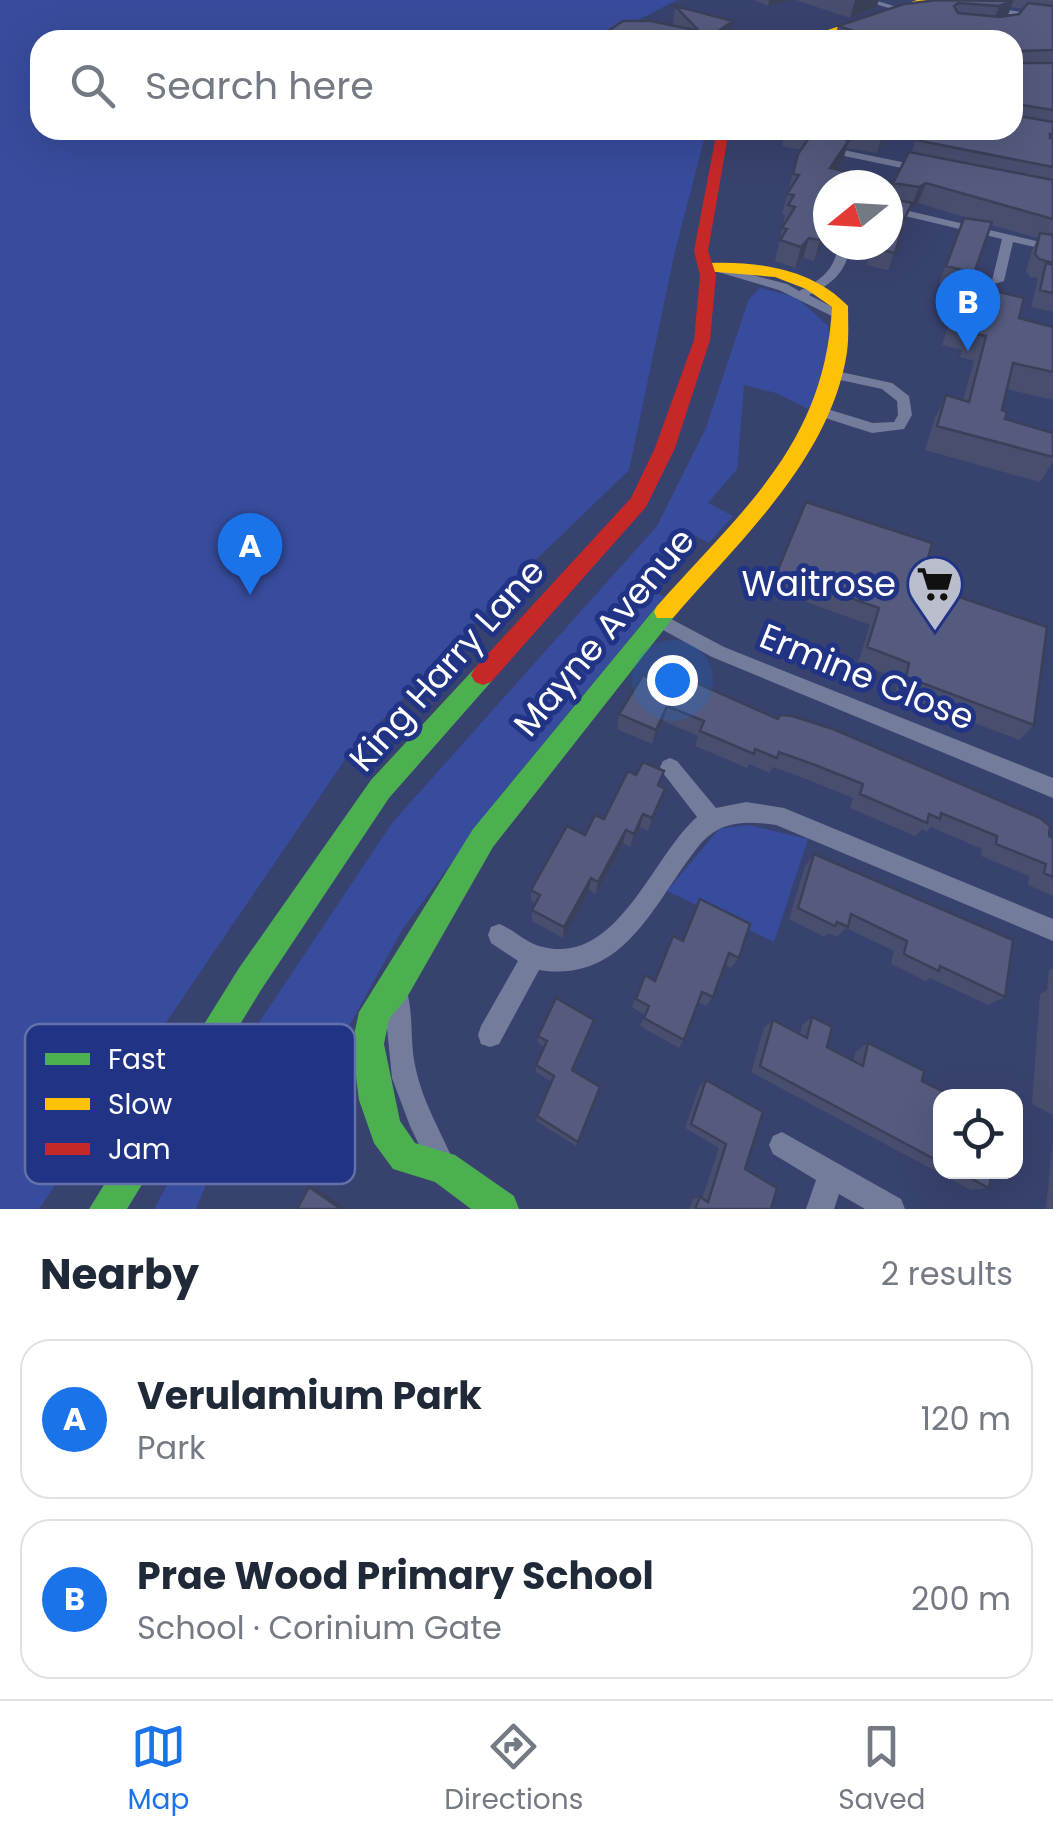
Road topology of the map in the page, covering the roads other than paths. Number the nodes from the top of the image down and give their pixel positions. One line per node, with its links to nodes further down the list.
1 (865, 0): 4 (street)
2 (930, 1): 4 (street)
3 (982, 8): 5 (street)
4 (903, 10): 8 (street)
5 (1017, 13): 6 (street); 7 (street)
6 (1053, 19)
7 (1011, 26)
8 (836, 30)
9 (720, 140): 16 (street, King Harry Lane)
10 (819, 148): 11 (street)
11 (940, 172)
12 (903, 213): 13 (street)
13 (1008, 239): 14 (street); 17 (street)
14 (1053, 248)
15 (841, 260): 18 (street)
16 (710, 268): 18 (street); 29 (street, King Harry Lane)
17 (998, 281)
18 (809, 291): 19 (street, Mayne Avenue)
19 (836, 375): 20 (street, Mayne Avenue); 20 (street)
20 (824, 412): 21 (street, Mayne Avenue)
21 (660, 620): 23 (street, Ermine Close); 28 (street, Mayne Avenue)
22 (670, 767): 24 (street)
23 (1053, 788)
24 (712, 819): 25 (street); 27 (street)
25 (1053, 930)
26 (499, 935): 27 (street)
27 (533, 957): 30 (street)
28 (395, 988): 32 (street, Mayne Avenue); 32 (street, Mayne Avenue)
29 (222, 1024)
30 (490, 1035)
31 (782, 1145): 33 (street)
32 (443, 1167): 36 (street, Mayne Avenue)
33 (830, 1176): 37 (street); 38 (street)
34 (122, 1184): 35 (street, King Harry Lane)
35 (106, 1209)
36 (501, 1209)
37 (820, 1209)
38 (890, 1209)

